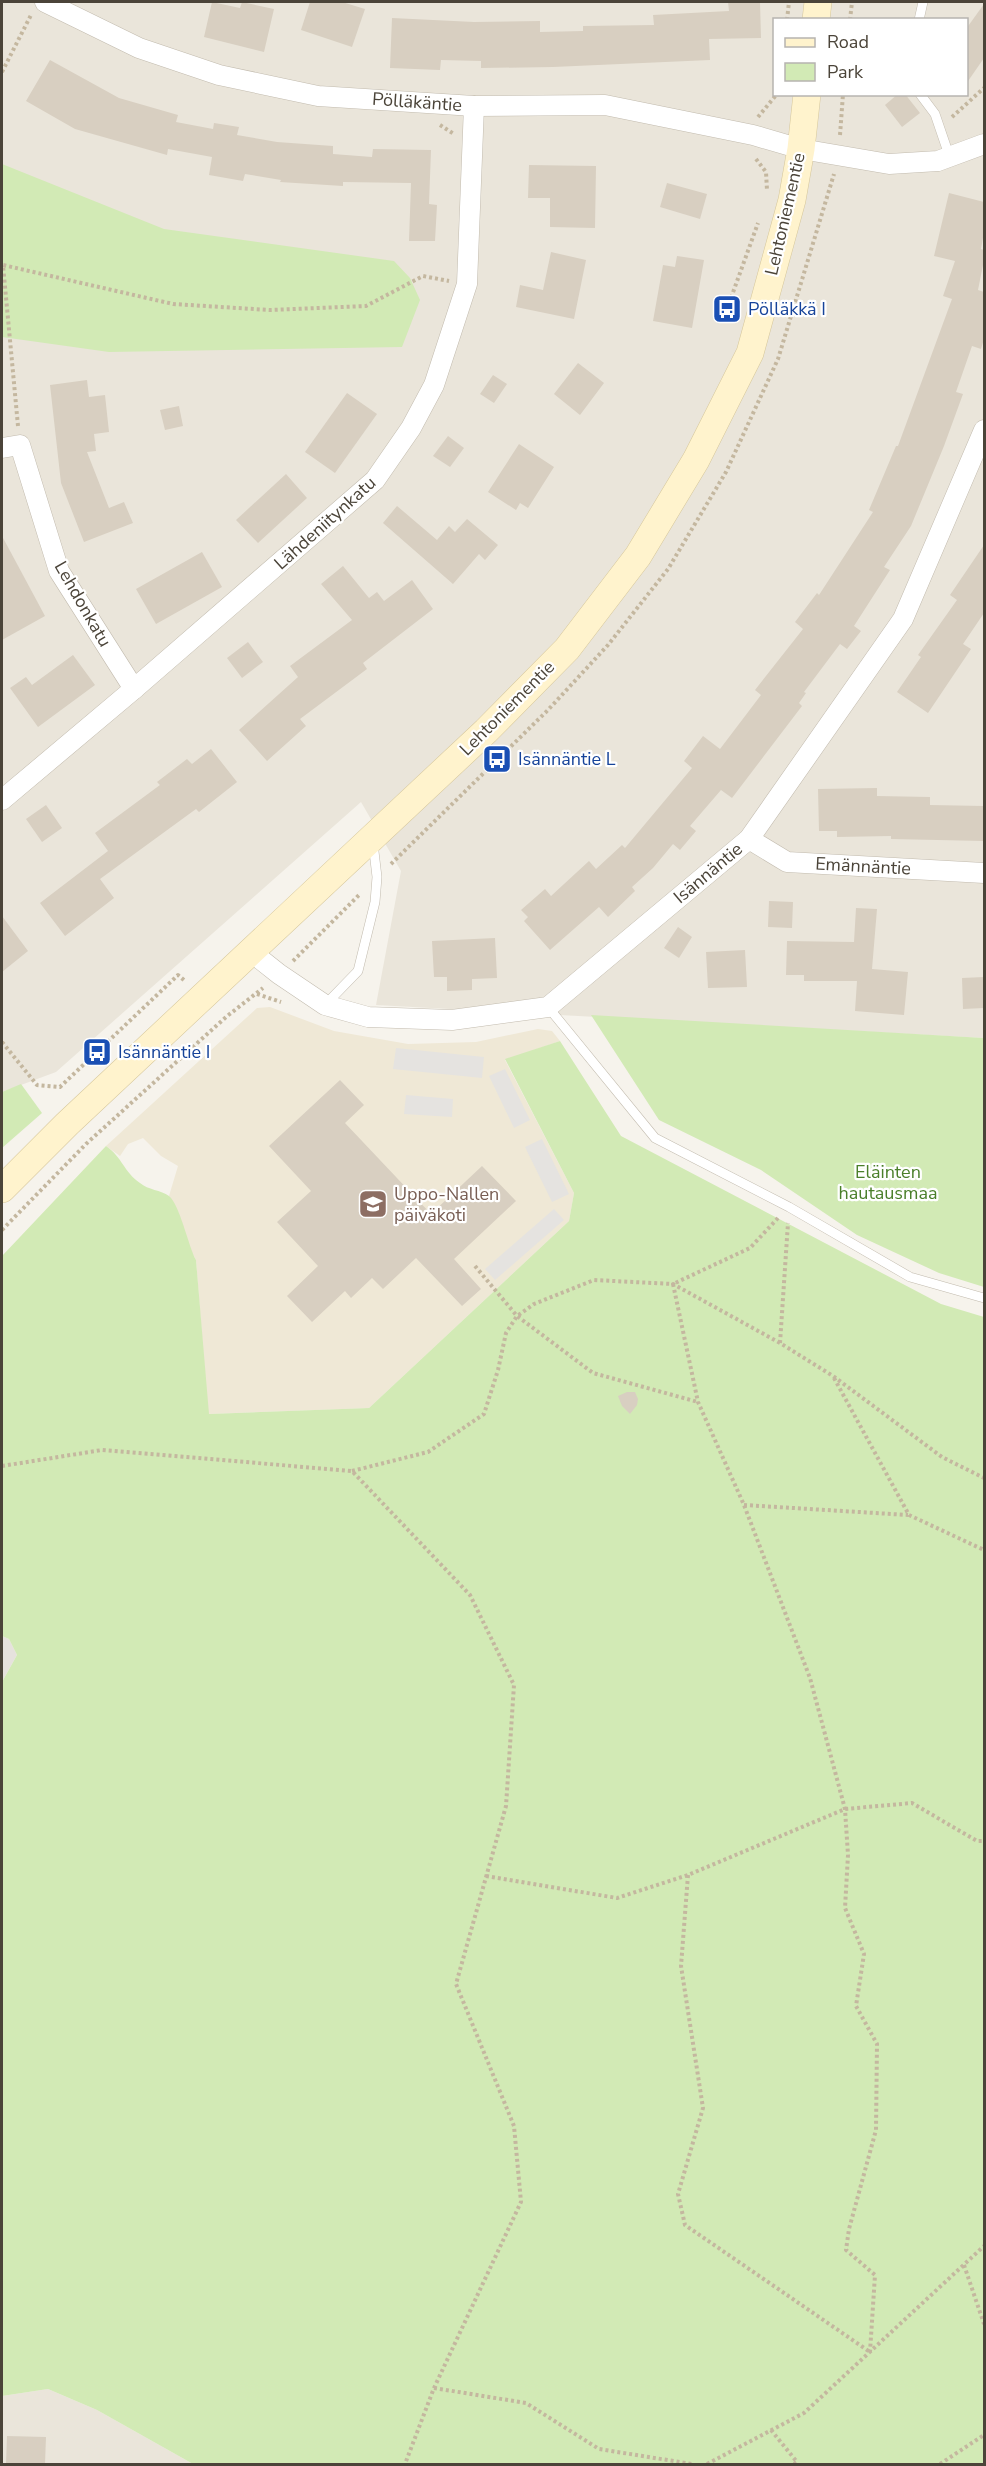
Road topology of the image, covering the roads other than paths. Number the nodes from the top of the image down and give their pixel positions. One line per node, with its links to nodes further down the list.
1 (818, 2): 4 (main road)
2 (923, 2): 5 (lane)
3 (39, 6): 8 (street, Pölläkäntie)
4 (816, 18)
5 (919, 18)
6 (807, 96): 10 (main road, Lehtoniementie)
7 (922, 96): 11 (lane)
8 (474, 106): 10 (street, Pölläkäntie); 14 (street, Lähdeniitynkatu)
9 (984, 144): 11 (street, Pölläkäntie)
10 (801, 149): 11 (street, Pölläkäntie); 16 (main road, Lehtoniementie)
11 (950, 158)
12 (984, 430): 17 (street, Isännäntie)
13 (11, 447): 14 (street, Lehdonkatu)
14 (134, 689): 15 (street, Lähdeniitynkatu)
15 (2, 800)
16 (373, 837): 19 (main road, Lehtoniementie); 20 (lane)
17 (749, 839): 18 (street, Emännäntie); 21 (street, Isännäntie)
18 (984, 873)
19 (250, 951): 20 (street); 22 (main road, Lehtoniementie)
20 (325, 1005): 21 (street)
21 (548, 1007): 23 (lane)
22 (2, 1189)
23 (984, 1298)

